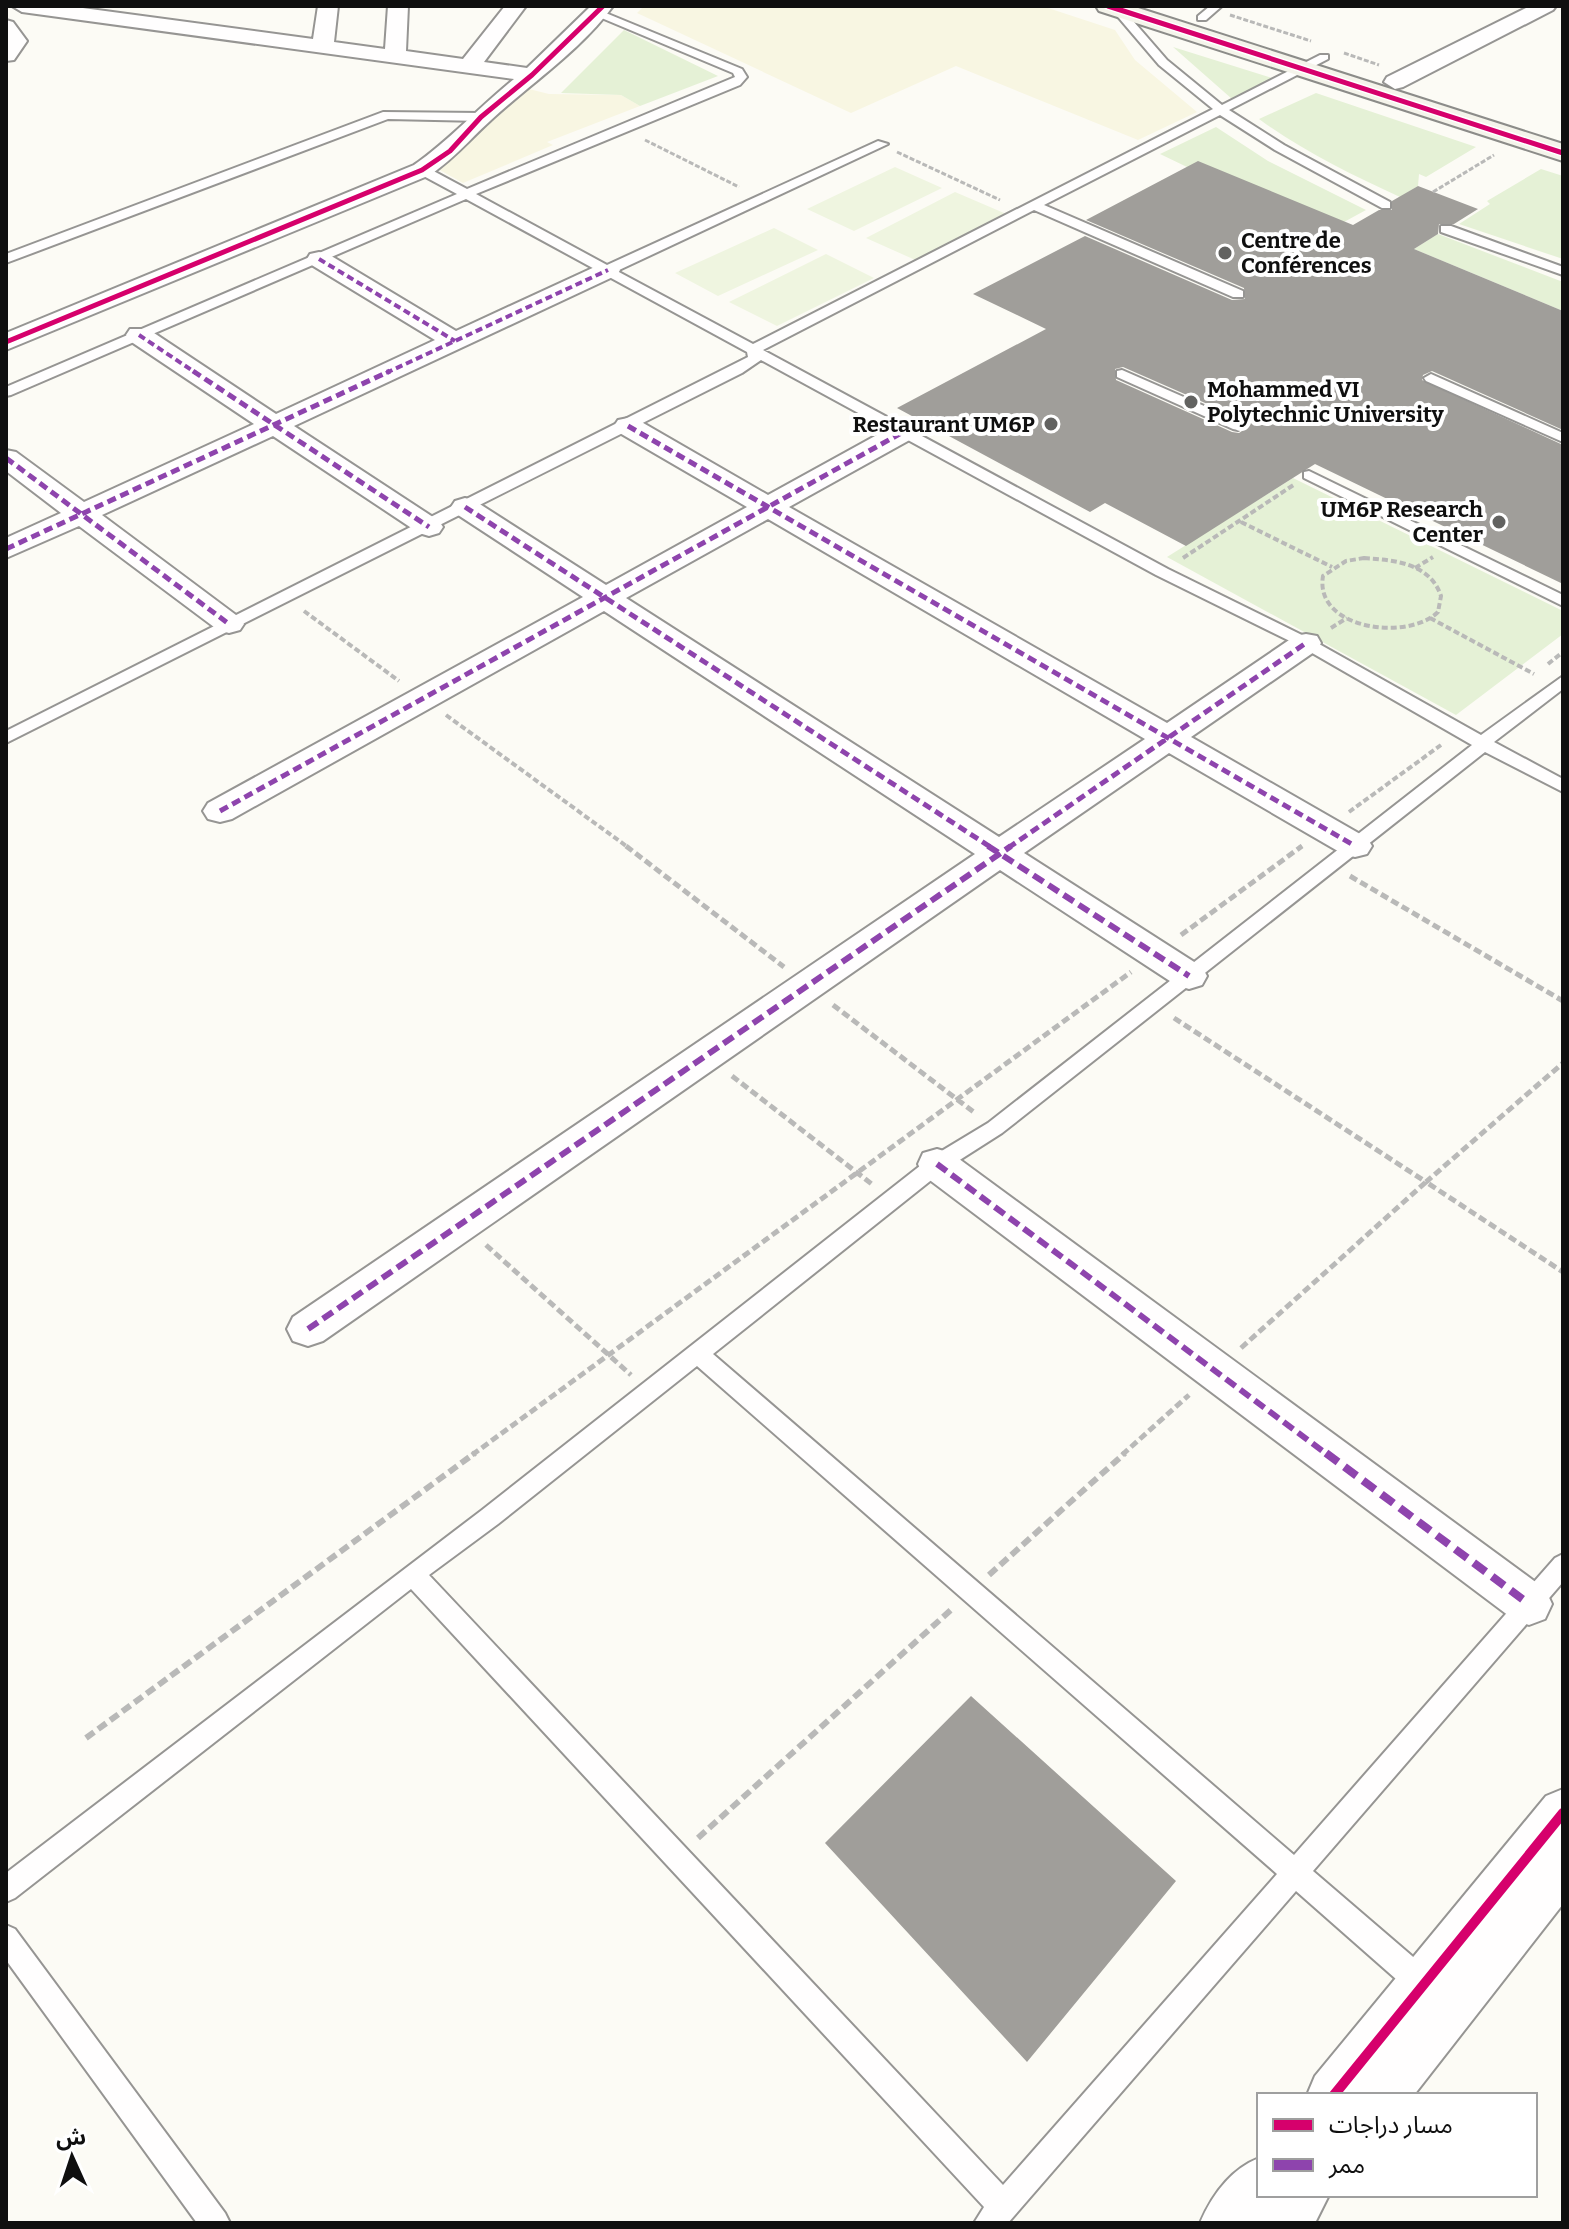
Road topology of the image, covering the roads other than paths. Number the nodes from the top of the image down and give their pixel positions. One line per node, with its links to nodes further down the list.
1 (22, 6): 12 (street)
2 (220, 6): 13 (street)
3 (328, 6): 14 (street)
4 (398, 6): 15 (street)
5 (486, 6): 10 (street)
6 (1165, 6): 11 (street)
7 (1546, 6): 20 (street)
8 (1113, 8): 18 (street); 21 (lane)
9 (599, 9): 19 (street); 27 (lane)
10 (512, 10): 17 (street)
11 (1209, 12): 16 (street)
12 (126, 13): 13 (street)
13 (214, 31): 14 (street)
14 (323, 45): 15 (street)
15 (395, 56): 17 (street)
16 (1324, 57): 18 (lane); 20 (street)
17 (470, 65): 19 (street)
18 (1301, 69): 21 (lane); 25 (street)
19 (532, 75): 22 (street)
20 (1395, 82): 23 (street)
21 (1222, 110): 28 (lane); 29 (lane)
22 (481, 117): 26 (street); 31 (lane)
23 (1563, 136)
24 (882, 144): 33 (lane)
25 (1563, 153)
26 (422, 170): 27 (lane); 38 (street)
27 (466, 194): 32 (lane); 33 (lane)
28 (1386, 205)
29 (1032, 209): 35 (lane); 39 (lane)
30 (1446, 229): 34 (lane)
31 (6, 259)
32 (319, 259): 36 (lane); 37 (street)
33 (608, 270): 37 (street); 39 (lane)
34 (1563, 271)
35 (1238, 294)
36 (139, 335): 42 (lane); 43 (street)
37 (455, 341): 43 (street)
38 (6, 342)
39 (754, 349): 44 (lane); 46 (lane)
40 (1122, 374): 45 (lane)
41 (1431, 378): 47 (lane)
42 (6, 392)
43 (274, 424): 52 (street); 53 (street)
44 (628, 426): 50 (lane); 51 (street)
45 (1238, 426)
46 (905, 431): 51 (street); 58 (lane)
47 (1563, 438)
48 (6, 458): 52 (street)
49 (1309, 475): 56 (lane)
50 (465, 507): 53 (lane); 55 (street)
51 (769, 507): 55 (street); 61 (street)
52 (81, 514): 54 (street); 57 (street)
53 (429, 527): 57 (lane)
54 (6, 549)
55 (605, 598): 64 (street); 66 (street)
56 (1563, 601)
57 (229, 624): 60 (lane)
58 (1306, 643): 61 (street); 62 (lane)
59 (1563, 681): 62 (lane)
60 (6, 738)
61 (1168, 738): 65 (street); 66 (street)
62 (1483, 743): 63 (lane); 65 (lane)
63 (1563, 786)
64 (220, 811)
65 (1355, 846): 67 (lane)
66 (1000, 854): 67 (street); 69 (street)
67 (1189, 976): 68 (lane)
68 (937, 1164): 70 (lane); 73 (street)
69 (308, 1329)
70 (698, 1354): 72 (lane); 76 (lane)
71 (1563, 1565): 73 (lane)
72 (412, 1574): 77 (lane); 84 (lane)
73 (1529, 1604): 76 (lane)
74 (1563, 1813): 79 (street)
75 (1563, 1864): 79 (street)
76 (1294, 1872): 79 (lane); 84 (lane)
77 (6, 1889)
78 (6, 1938): 85 (lane)
79 (1437, 1997): 80 (street); 81 (street)
80 (1336, 2093)
81 (1382, 2093)
82 (1257, 2187): 86 (street)
83 (1300, 2197): 87 (street)
84 (996, 2214)
85 (215, 2223)
86 (1228, 2223)
87 (1280, 2223)

